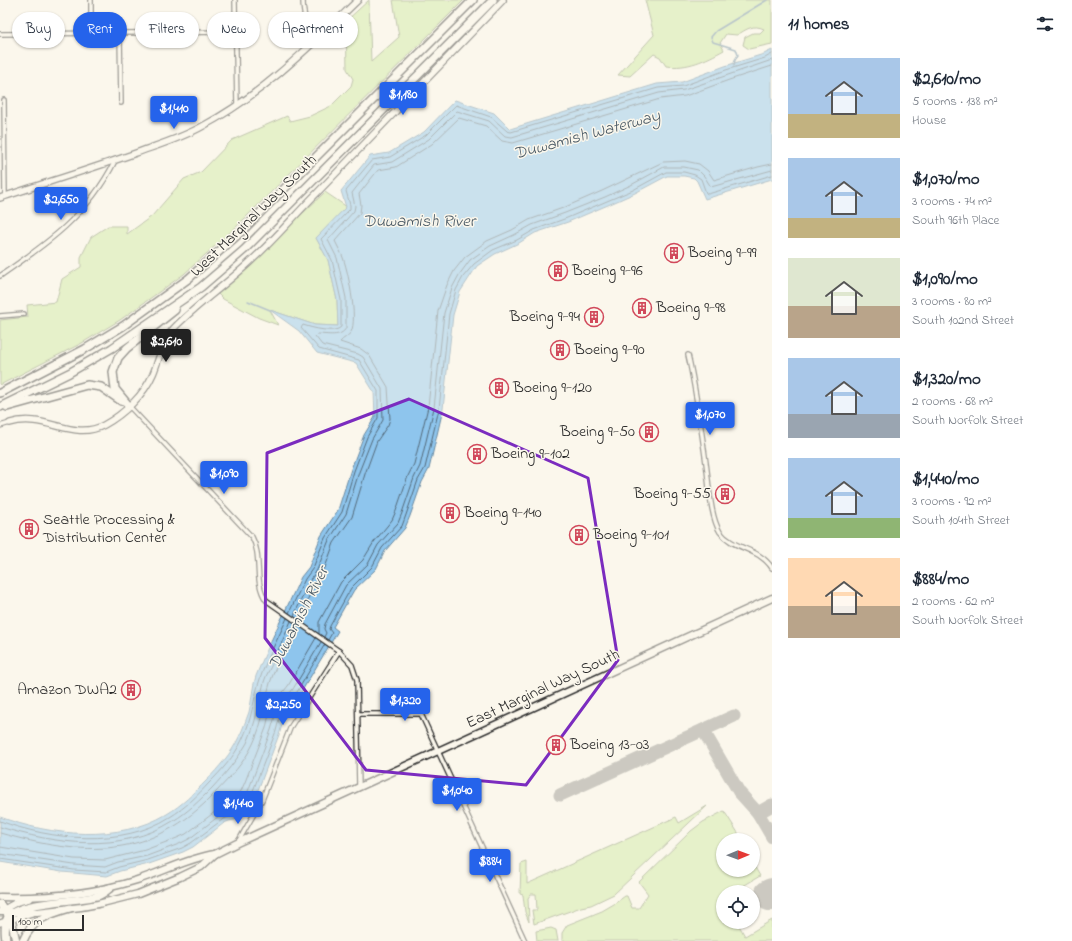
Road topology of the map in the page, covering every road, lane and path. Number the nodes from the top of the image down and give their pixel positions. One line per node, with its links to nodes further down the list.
1 (91, 0): 8 (street)
2 (235, 0): 9 (street)
3 (303, 0): 10 (street)
4 (358, 0): 11 (street)
5 (473, 0): 29 (highway, West Marginal Way South)
6 (493, 0): 25 (highway, West Marginal Way South)
7 (504, 0): 30 (street)
8 (91, 12)
9 (235, 12)
10 (304, 12)
11 (346, 12)
12 (207, 32): 13 (street)
13 (127, 33)
14 (0, 34): 15 (street)
15 (73, 34)
16 (120, 48): 20 (street)
17 (236, 48): 21 (street)
18 (308, 48): 21 (street)
19 (4, 100): 23 (street)
20 (121, 103)
21 (236, 106): 22 (street)
22 (115, 160): 23 (street); 24 (street)
23 (3, 197)
24 (0, 276)
25 (201, 287): 30 (highway); 31 (highway, West Marginal Way South)
26 (24, 314): 27 (street)
27 (0, 316)
28 (688, 355): 34 (street)
29 (0, 393)
30 (129, 406): 31 (highway); 32 (street); 36 (street)
31 (0, 408)
32 (10, 423): 33 (street)
33 (0, 426)
34 (772, 568)
35 (772, 598): 38 (main road, East Marginal Way South)
36 (339, 651): 37 (street); 40 (street)
37 (358, 714): 38 (street); 39 (street)
38 (437, 752): 39 (main road, East Marginal Way South); 51 (street)
39 (359, 787): 40 (main road, East Marginal Way South)
40 (237, 843): 41 (main road, East Marginal Way South)
41 (215, 854): 42 (main road, East Marginal Way South); 45 (main road, East Marginal Way South)
42 (110, 888): 44 (main road, East Marginal Way South); 46 (highway)
43 (0, 897): 44 (main road, East Marginal Way South)
44 (34, 897): 46 (street)
45 (70, 908): 46 (main road, East Marginal Way South); 50 (highway)
46 (5, 914): 48 (highway); 49 (highway)
47 (0, 930): 48 (highway)
48 (6, 940)
49 (16, 941)
50 (23, 941)
51 (525, 941)

